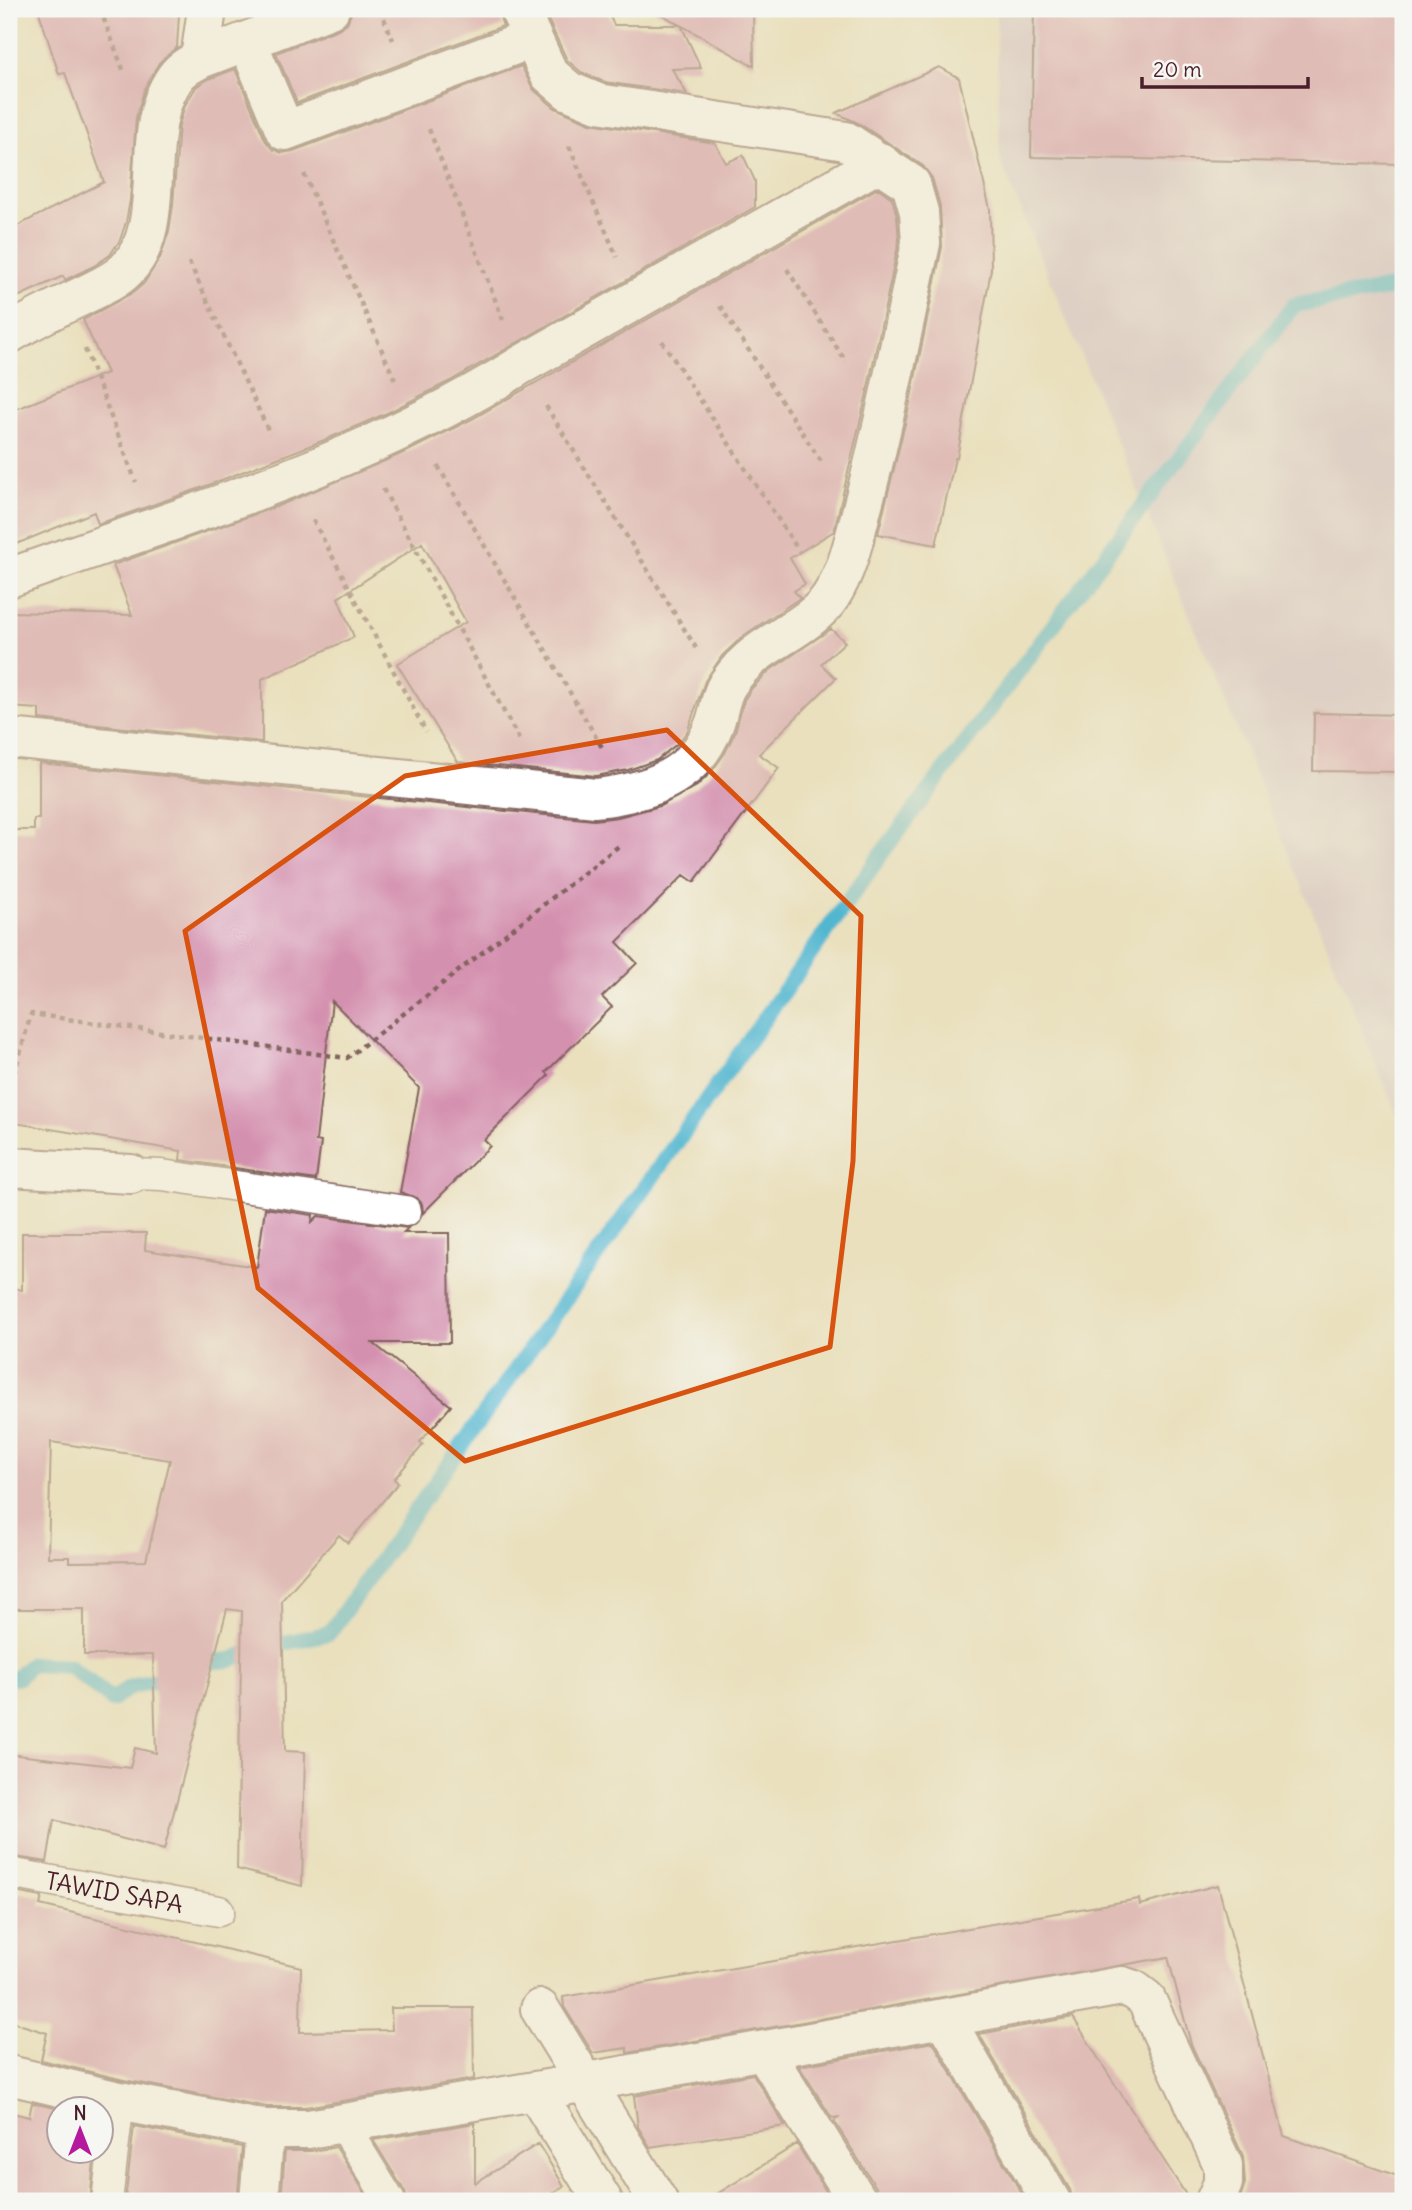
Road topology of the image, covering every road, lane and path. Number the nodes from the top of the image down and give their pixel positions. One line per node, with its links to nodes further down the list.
1 (207, 9): 5 (street)
2 (330, 9): 4 (street)
3 (525, 24): 4 (street); 6 (street)
4 (247, 41): 5 (street)
5 (200, 59): 8 (street)
6 (569, 91): 7 (street); 11 (path)
7 (880, 162): 9 (street); 14 (street)
8 (148, 218): 12 (street); 16 (path)
9 (762, 229): 10 (street); 14 (path)
10 (695, 267): 11 (street); 17 (path)
11 (636, 301): 15 (street); 20 (path)
12 (67, 303): 13 (street); 18 (path)
13 (9, 334)
14 (883, 418): 17 (street)
15 (361, 450): 16 (street); 23 (path)
16 (290, 478): 18 (street); 22 (path)
17 (859, 519): 20 (street)
18 (154, 527): 19 (street)
19 (9, 578)
20 (830, 598): 23 (street)
21 (9, 738): 22 (street)
22 (454, 783): 23 (street)
23 (548, 793)
24 (9, 1167): 25 (street)
25 (131, 1174): 26 (lane)
26 (406, 1211)
27 (9, 1873): 28 (lane, TAWID SAPA)
28 (219, 1911)
29 (540, 2009): 33 (street)
30 (945, 2019): 31 (street); 44 (street); 45 (street)
31 (764, 2051): 33 (street); 43 (street)
32 (9, 2075): 35 (street)
33 (585, 2083): 34 (street); 42 (street)
34 (535, 2091): 36 (street); 41 (street)
35 (119, 2101): 37 (street); 38 (lane)
36 (342, 2123): 37 (street); 40 (lane)
37 (265, 2129): 39 (street)
38 (107, 2201)
39 (259, 2201)
40 (390, 2201)
41 (603, 2201)
42 (658, 2201)
43 (858, 2201)
44 (1051, 2201)
45 (1215, 2201)

